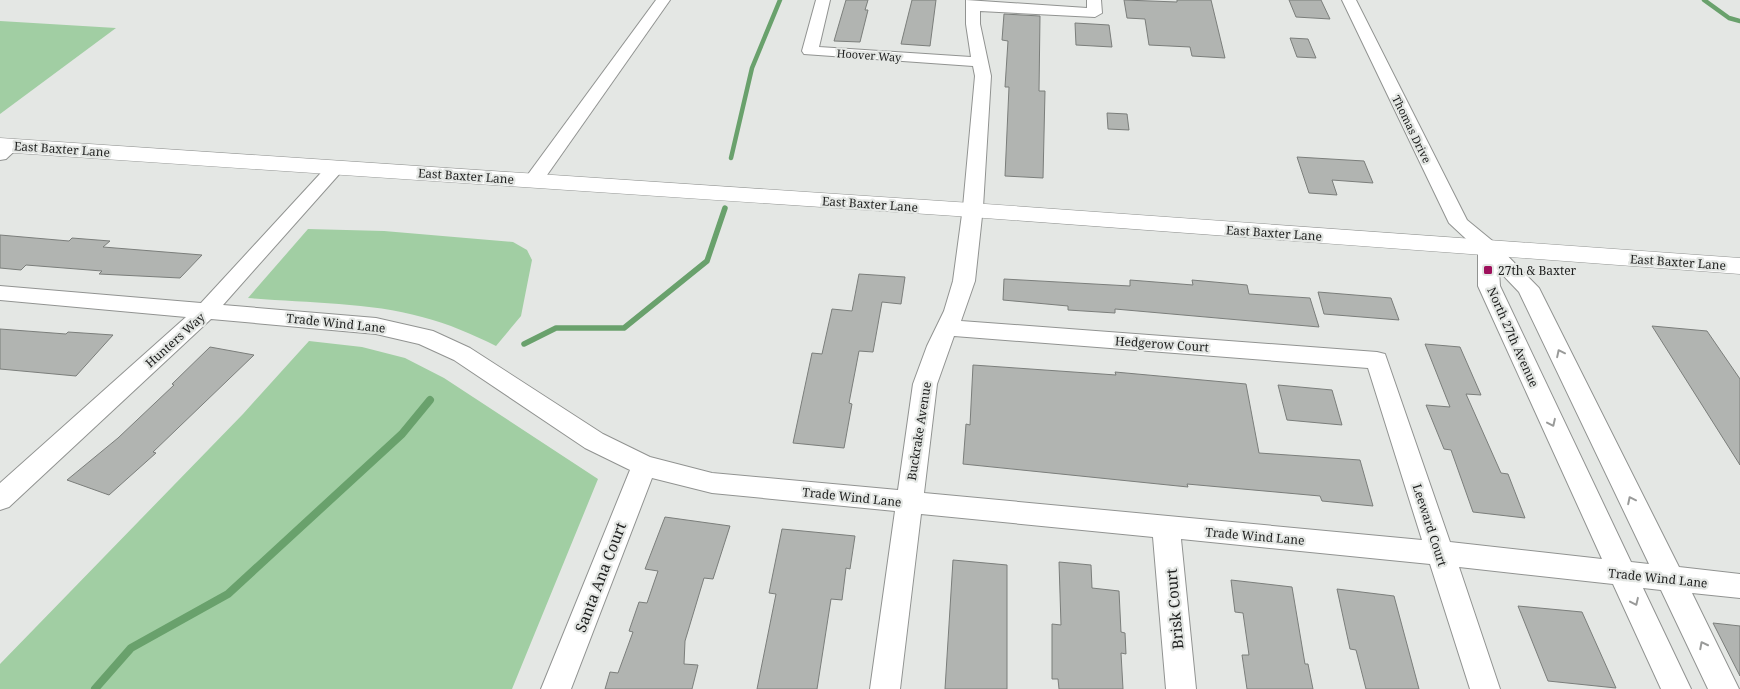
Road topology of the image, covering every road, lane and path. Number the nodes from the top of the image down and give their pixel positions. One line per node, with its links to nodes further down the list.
1 (663, 0): 9 (street)
2 (823, 0): 6 (street, Hoover Way)
3 (1094, 0): 5 (street)
4 (1349, 0): 11 (street, Thomas Drive)
5 (973, 3): 6 (street, Buckrake Avenue)
6 (982, 62): 10 (street, Buckrake Avenue)
7 (4, 148): 8 (main road, East Baxter Lane)
8 (336, 167): 9 (main road, East Baxter Lane); 14 (street, Hunters Way)
9 (533, 181): 10 (main road, East Baxter Lane)
10 (971, 210): 11 (main road, East Baxter Lane); 15 (street, Buckrake Avenue)
11 (1488, 248): 12 (main road, East Baxter Lane); 22 (street, North 27th Avenue, one-way to 22); 23 (street, one-way to 11)
12 (1740, 266)
13 (0, 293): 14 (street, Trade Wind Lane)
14 (206, 311): 17 (street, Trade Wind Lane); 18 (street, Hunters Way)
15 (947, 328): 16 (street, Hedgerow Court); 19 (street, Buckrake Avenue)
16 (1377, 360): 21 (street, Leeward Court)
17 (644, 466): 19 (street, Trade Wind Lane); 25 (street, Santa Ana Court)
18 (0, 499)
19 (908, 503): 20 (street, Trade Wind Lane); 26 (street, Buckrake Avenue)
20 (1166, 528): 21 (street, Trade Wind Lane); 27 (street, Brisk Court)
21 (1439, 553): 22 (street, Trade Wind Lane); 28 (street, Leeward Court)
22 (1622, 574): 23 (street, Trade Wind Lane); 29 (street, North 27th Avenue, one-way to 29)
23 (1670, 579): 24 (street, Trade Wind Lane); 30 (street, one-way to 23)
24 (1740, 586)
25 (556, 689)
26 (885, 689)
27 (1181, 689)
28 (1485, 689)
29 (1676, 689)
30 (1724, 689)

